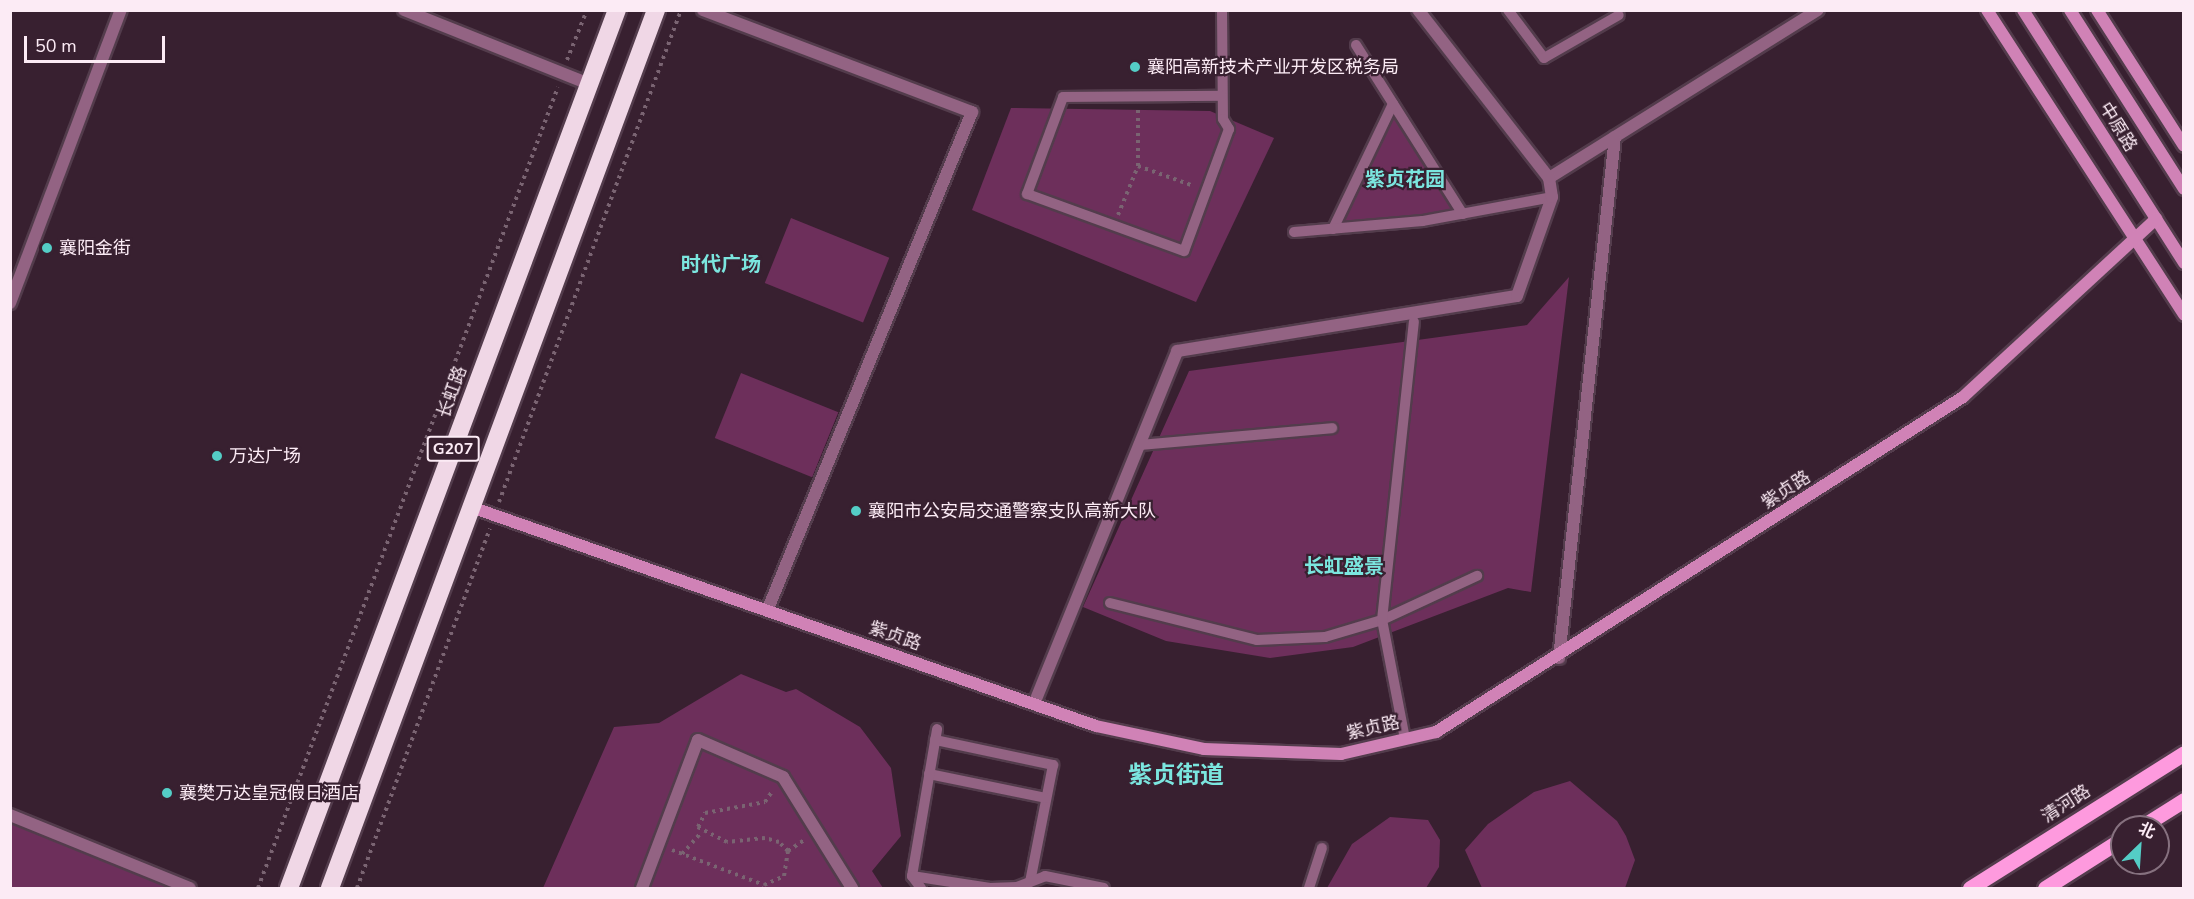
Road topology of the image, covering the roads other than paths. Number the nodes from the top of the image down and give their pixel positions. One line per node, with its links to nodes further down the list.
1 (121, 10): 30 (street)
2 (404, 10): 16 (street)
3 (617, 10): 16 (highway, 长虹路 / G207)
4 (656, 10): 35 (highway, G207)
5 (704, 10): 38 (street)
6 (1222, 10): 17 (lane)
7 (1418, 10): 21 (street)
8 (1508, 10): 14 (lane)
9 (1818, 10): 19 (street)
10 (1987, 10): 28 (street)
11 (2023, 10): 25 (street, 中原路)
12 (2070, 10): 22 (street, 中原路)
13 (2097, 10): 20 (street)
14 (1620, 12)
15 (1356, 45): 18 (lane)
16 (589, 84): 54 (highway, 长虹路 / G207)
17 (1222, 96): 17 (lane)
18 (1393, 104): 24 (lane); 26 (lane)
19 (1615, 137): 21 (street); 40 (street)
20 (2184, 146)
21 (1549, 178): 23 (street)
22 (2184, 189)
23 (1552, 196): 24 (lane); 34 (street)
24 (1463, 214): 26 (lane)
25 (2156, 219): 28 (street, 紫贞路); 29 (street, 中原路)
26 (1333, 229): 27 (lane)
27 (1294, 232)
28 (2134, 239): 31 (street); 40 (street, 紫贞路)
29 (2184, 263)
30 (10, 303)
31 (2184, 315)
32 (1414, 322): 39 (lane)
33 (1332, 428): 34 (lane)
34 (1139, 445): 41 (street)
35 (471, 507): 38 (street, 紫贞路); 55 (highway, G207)
36 (1477, 576): 39 (lane)
37 (1110, 603): 39 (lane)
38 (767, 611): 41 (street, 紫贞路)
39 (1382, 620): 42 (lane)
40 (1559, 658): 42 (street, 紫贞路)
41 (1034, 704): 42 (street, 紫贞路)
42 (1405, 739)
43 (2184, 753): 61 (main road, 清河路)
44 (929, 774): 45 (lane); 45 (lane); 51 (lane)
45 (1046, 798): 52 (lane)
46 (2184, 800): 48 (main road)
47 (10, 815): 53 (street)
48 (2160, 815)
49 (2110, 847): 62 (main road)
50 (1322, 848): 60 (lane)
51 (912, 876): 52 (lane); 58 (lane)
52 (1030, 882): 59 (lane)
53 (190, 888)
54 (289, 888)
55 (330, 888)
56 (642, 888): 57 (street)
57 (852, 888)
58 (921, 888)
59 (1104, 888)
60 (1309, 888)
61 (1970, 888)
62 (2045, 888)

